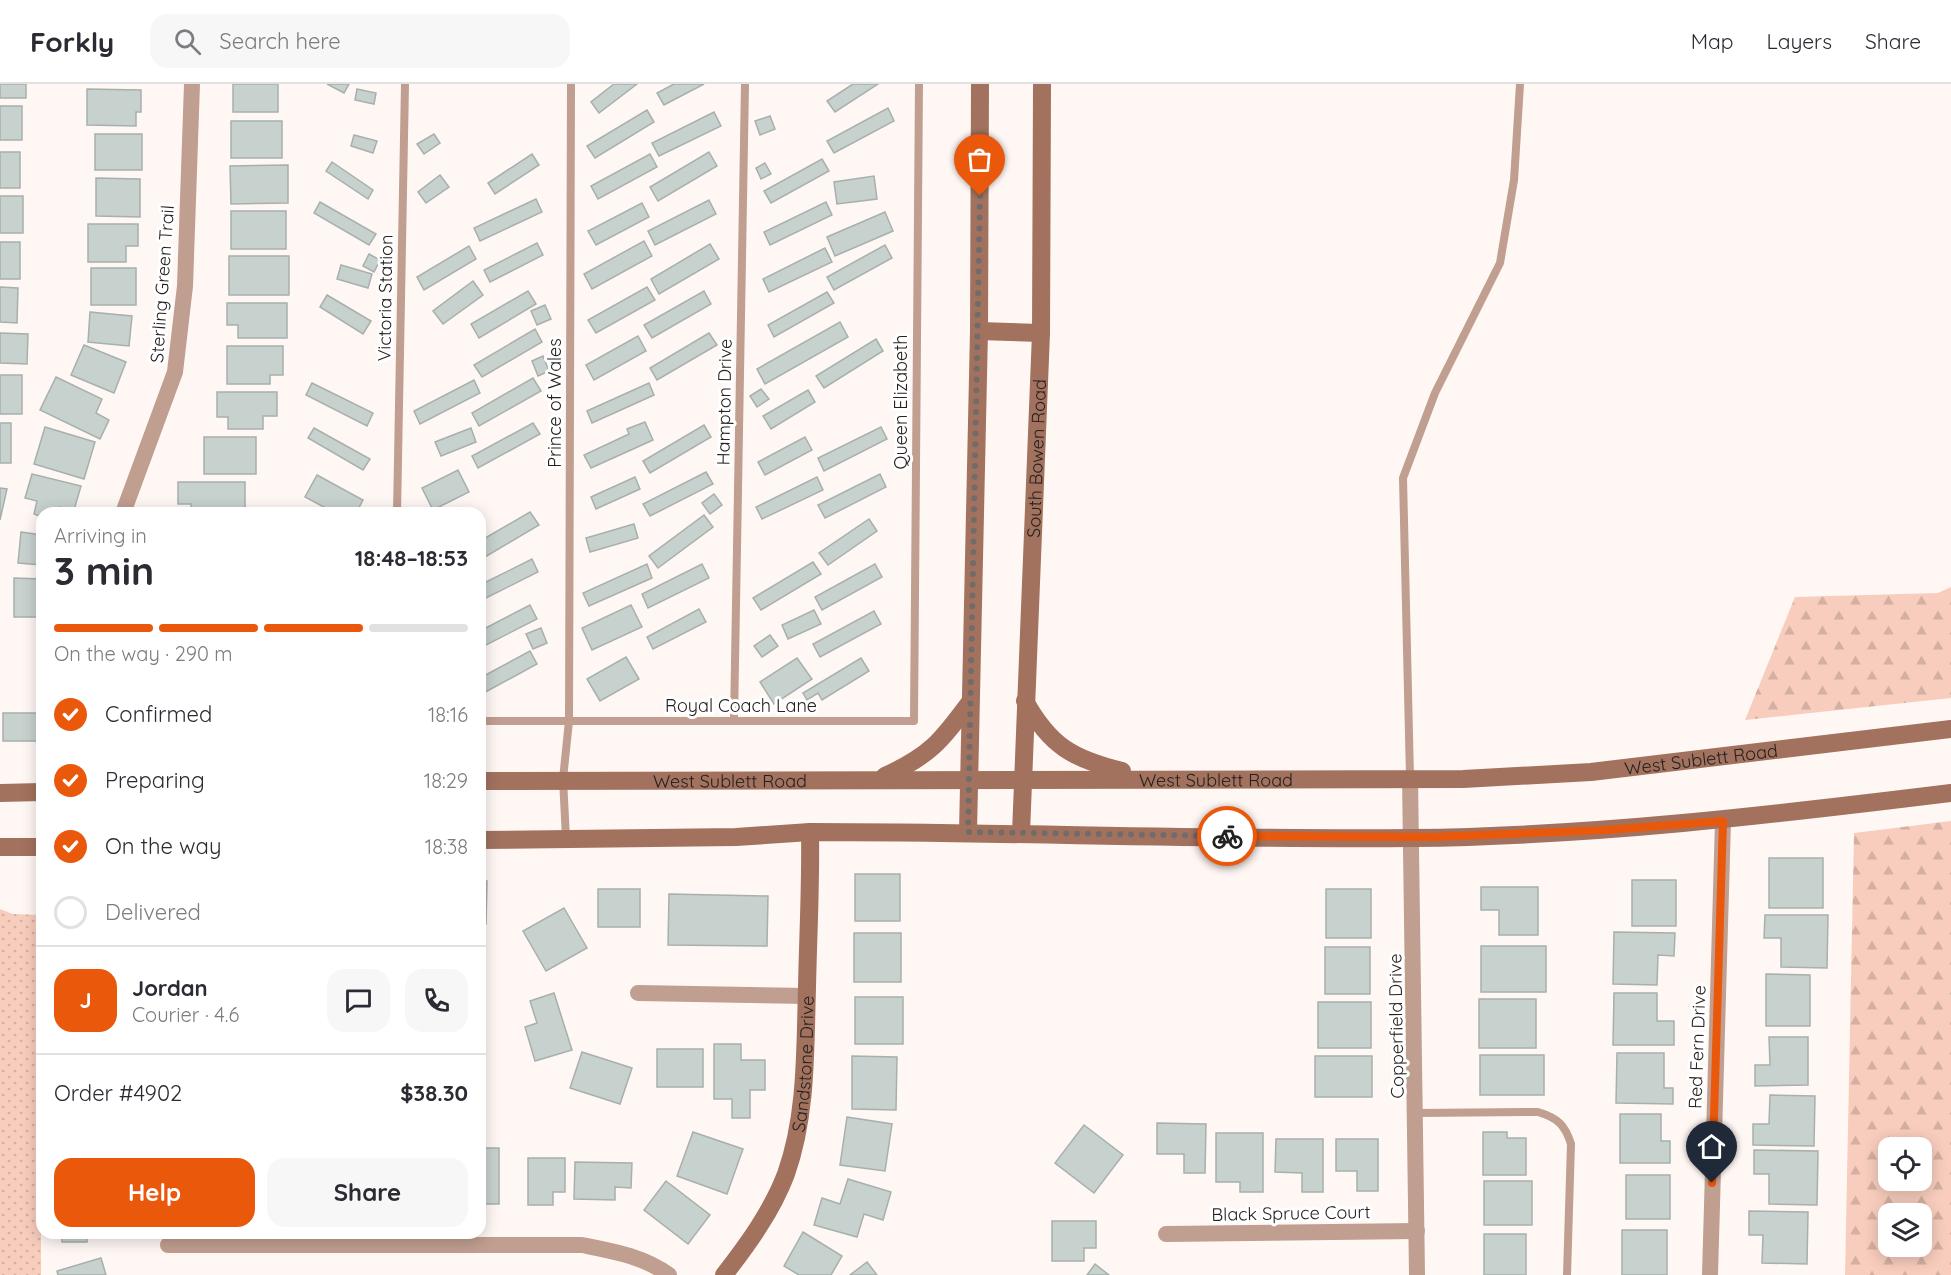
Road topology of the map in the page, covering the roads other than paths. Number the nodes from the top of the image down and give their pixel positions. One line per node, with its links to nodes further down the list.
1 (192, 84): 11 (street, Sterling Green Trail)
2 (405, 84): 12 (lane, Victoria Station)
3 (571, 84): 16 (lane, Prince of Wales)
4 (745, 84): 17 (lane, Hampton Drive)
5 (919, 84): 18 (lane, Queen Elizabeth)
6 (980, 84): 9 (main road)
7 (1042, 84): 10 (main road, South Bowen Road)
8 (1520, 84): 20 (lane)
9 (979, 331): 10 (main road); 14 (main road)
10 (1041, 333): 13 (main road, South Bowen Road)
11 (125, 507)
12 (397, 507)
13 (1025, 700): 21 (main road); 25 (main road, South Bowen Road)
14 (970, 702): 23 (main road); 24 (main road)
15 (486, 721): 16 (lane)
16 (569, 721): 17 (lane, Royal Coach Lane); 22 (lane, Prince of Wales)
17 (734, 721): 18 (lane, Royal Coach Lane)
18 (914, 721)
19 (1951, 729): 20 (main road, West Sublett Road)
20 (1410, 777): 21 (main road, West Sublett Road); 35 (street, Copperfield Drive)
21 (1150, 778): 25 (main road, West Sublett Road)
22 (563, 779): 23 (main road, West Sublett Road); 26 (main road, West Sublett Road); 34 (lane, Prince of Wales)
23 (880, 779): 24 (main road, West Sublett Road)
24 (969, 779): 25 (main road, West Sublett Road); 32 (main road)
25 (1022, 779): 33 (main road, South Bowen Road)
26 (486, 781)
27 (36, 792): 28 (main road)
28 (0, 793)
29 (1951, 793): 30 (main road)
30 (1723, 821): 35 (main road); 49 (street, Red Fern Drive)
31 (810, 832): 32 (main road); 34 (main road); 40 (main road, Sandstone Drive)
32 (968, 832): 33 (main road)
33 (1021, 833): 35 (main road)
34 (566, 838): 36 (main road)
35 (1413, 838): 41 (street, Copperfield Drive)
36 (486, 840)
37 (0, 847): 38 (main road)
38 (36, 847)
39 (638, 993): 40 (street)
40 (807, 996): 46 (main road, Sandstone Drive)
41 (1417, 1113): 42 (street, Copperfield Drive); 48 (lane)
42 (1417, 1231): 43 (street, Black Spruce Court); 47 (street, Copperfield Drive)
43 (1166, 1234)
44 (168, 1245): 45 (street)
45 (669, 1275)
46 (724, 1275)
47 (1417, 1275)
48 (1567, 1275)
49 (1710, 1275)

